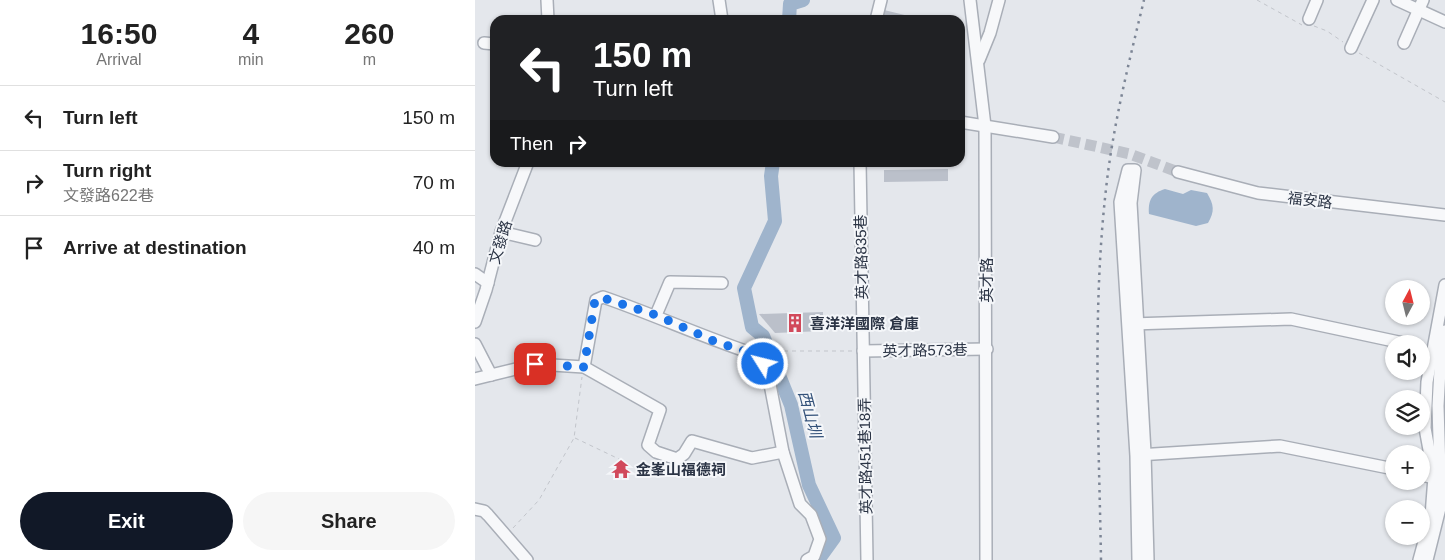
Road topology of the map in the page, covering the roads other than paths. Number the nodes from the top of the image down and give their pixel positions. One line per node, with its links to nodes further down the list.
1 (547, 0): 10 (street)
2 (719, 0): 11 (street)
3 (881, 0): 12 (street)
4 (970, 0): 17 (street, 英才路)
5 (999, 0): 17 (street)
6 (1317, 0): 13 (street)
7 (1373, 0): 16 (street)
8 (1397, 0): 9 (street)
9 (1421, 5): 14 (street); 15 (street)
10 (548, 15)
11 (721, 15)
12 (876, 15)
13 (1309, 19)
14 (1445, 22)
15 (1404, 44)
16 (1351, 48)
17 (978, 61): 19 (street, 英才路)
18 (965, 123): 19 (street)
19 (985, 126): 20 (street); 37 (street, 英才路)
20 (1053, 137)
21 (526, 167): 25 (street, 文發路)
22 (860, 167): 39 (street, 英才路835巷)
23 (1178, 172): 24 (street, 福安路)
24 (1445, 216)
25 (501, 232): 26 (street); 28 (street, 文發路)
26 (535, 240)
27 (475, 274): 28 (street)
28 (488, 283): 32 (street, 文發路)
29 (722, 283): 31 (street)
30 (1445, 286): 38 (street)
31 (656, 315): 40 (street); 43 (street)
32 (475, 322)
33 (1133, 324): 33 (street); 35 (street); 44 (street)
34 (1445, 332): 38 (street)
35 (1385, 339)
36 (475, 344): 41 (street)
37 (987, 349): 39 (street, 英才路573巷); 52 (street, 英才路)
38 (1431, 349): 47 (street)
39 (863, 351): 51 (street, 英才路451巷18弄)
40 (584, 367): 41 (street); 43 (street)
41 (491, 375): 42 (street)
42 (475, 379)
43 (783, 452): 50 (street)
44 (1140, 455): 45 (street); 53 (street); 54 (street)
45 (1385, 467)
46 (1430, 477): 47 (street)
47 (1438, 478): 55 (street); 56 (street)
48 (475, 509): 49 (street)
49 (527, 560)
50 (807, 560)
51 (867, 560)
52 (986, 560)
53 (1138, 560)
54 (1148, 560)
55 (1419, 560)
56 (1427, 560)

